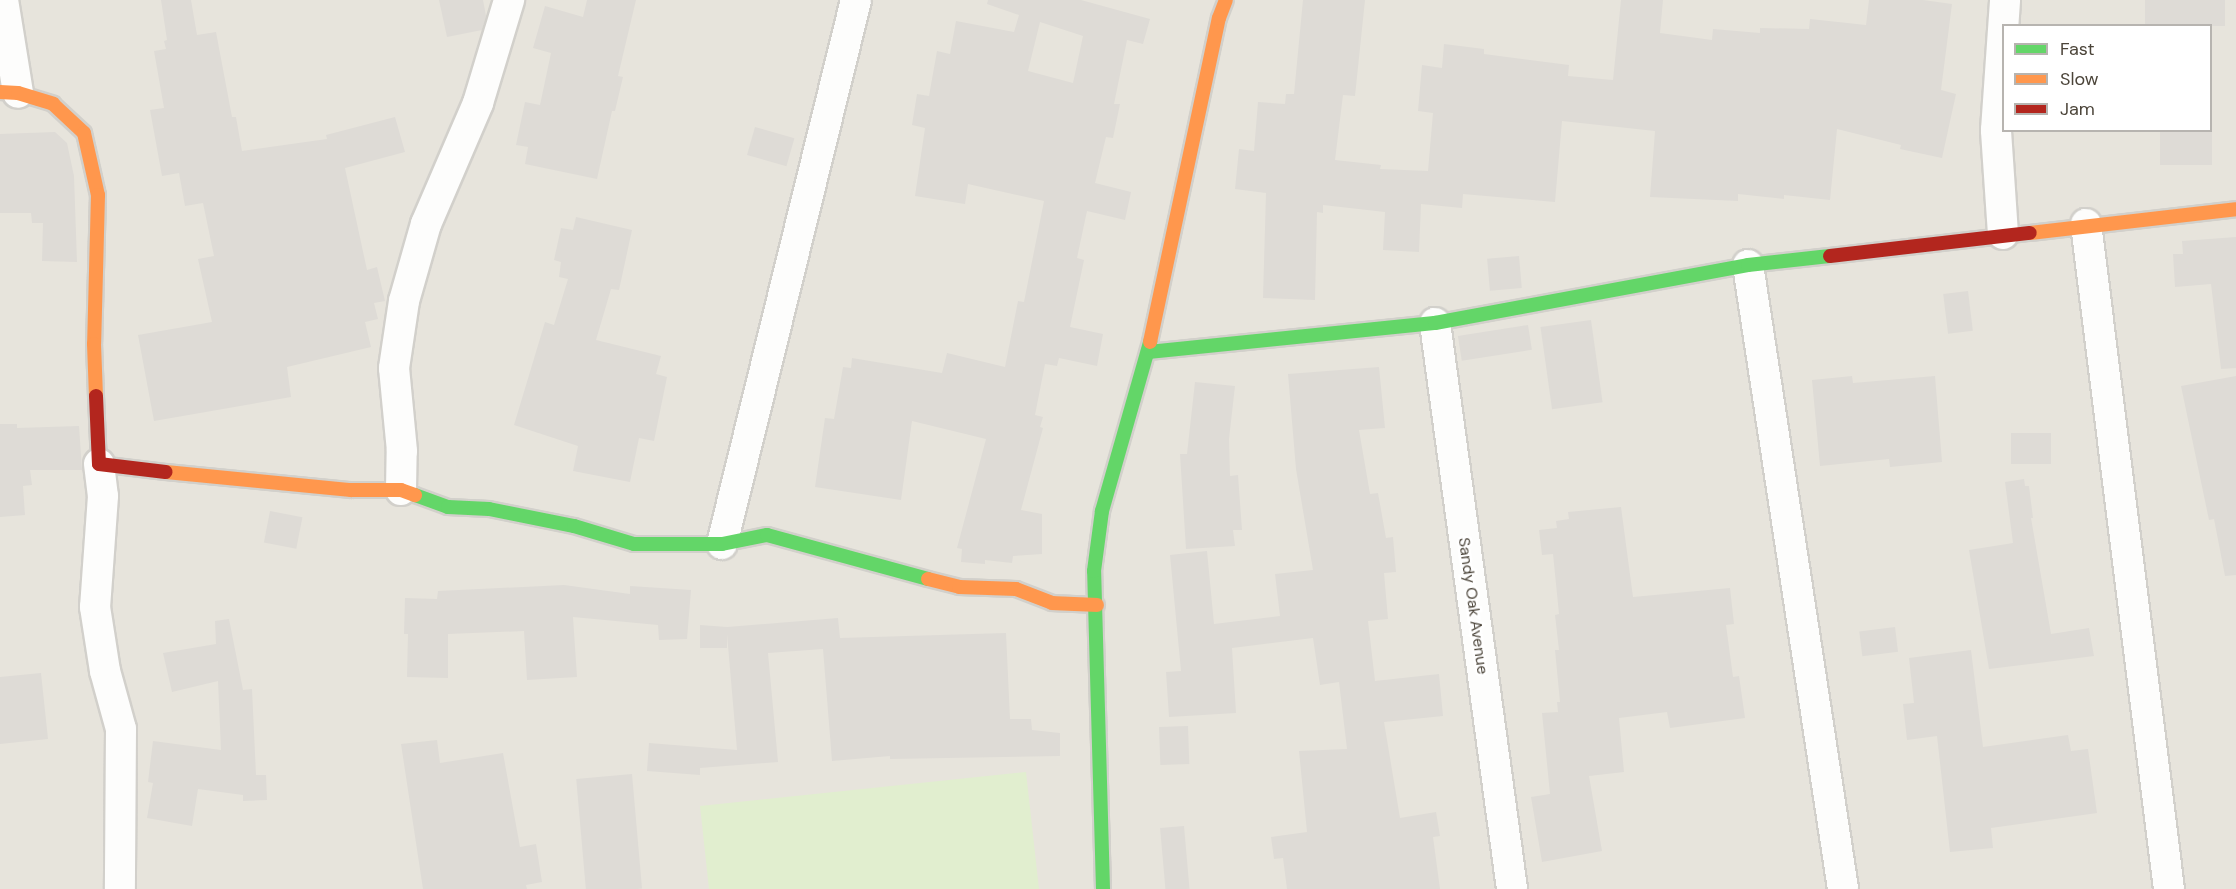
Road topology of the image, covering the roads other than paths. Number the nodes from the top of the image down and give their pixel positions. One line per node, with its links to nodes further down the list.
1 (3, 0): 8 (street)
2 (509, 0): 16 (street)
3 (856, 0): 17 (street)
4 (1226, 0): 14 (street)
5 (2005, 0): 6 (street)
6 (2003, 24)
7 (2002, 43): 11 (street)
8 (9, 92): 15 (street)
9 (2236, 209): 10 (street)
10 (2085, 224): 11 (street); 23 (street)
11 (2003, 234): 12 (street)
12 (1748, 265): 13 (street); 22 (street)
13 (1435, 323): 14 (street); 21 (street, Sandy Oak Avenue)
14 (1148, 352): 18 (street)
15 (99, 464): 16 (street); 19 (street)
16 (401, 490): 17 (street)
17 (722, 544): 18 (street)
18 (1097, 605): 20 (street)
19 (120, 889)
20 (1103, 889)
21 (1512, 889)
22 (1843, 889)
23 (2169, 889)

